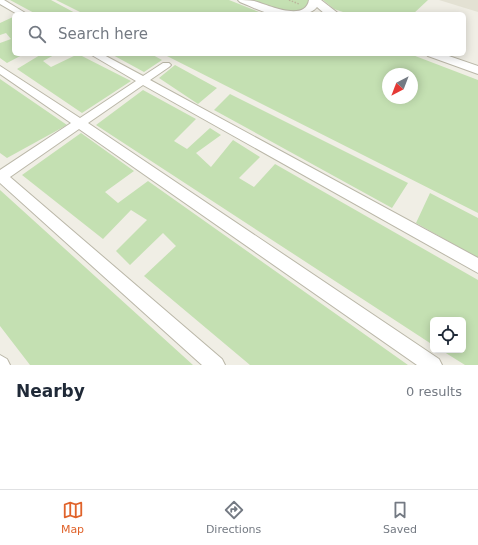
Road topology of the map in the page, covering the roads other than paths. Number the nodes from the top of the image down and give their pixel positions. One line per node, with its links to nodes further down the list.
1 (243, 0): 5 (street)
2 (315, 0): 6 (street); 7 (street)
3 (0, 1): 4 (street)
4 (19, 12)
5 (278, 12)
6 (302, 12)
7 (329, 12)
8 (99, 56): 15 (street)
9 (438, 56): 14 (street)
10 (454, 56): 11 (street)
11 (478, 64)
12 (166, 65): 15 (street)
13 (0, 69): 16 (street)
14 (478, 70)
15 (143, 81): 16 (street); 18 (street)
16 (80, 123): 17 (street); 20 (street)
17 (1, 176): 19 (street)
18 (478, 266)
19 (216, 365)
20 (433, 365)

